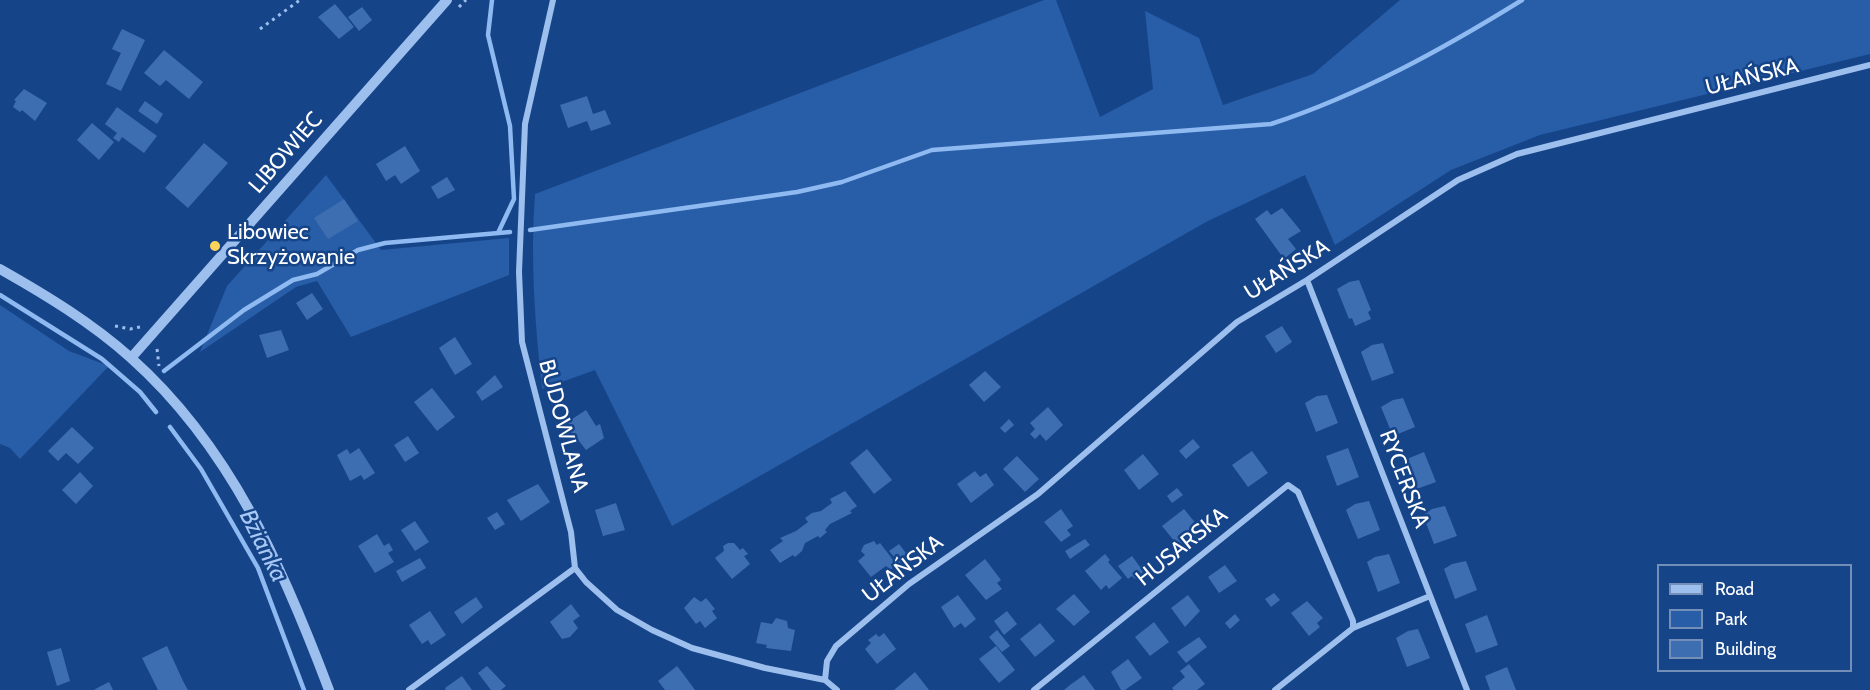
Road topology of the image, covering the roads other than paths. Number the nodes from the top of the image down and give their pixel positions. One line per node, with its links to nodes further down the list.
1 (447, 0): 6 (street, LIBOWIEC)
2 (553, 0): 7 (street, BUDOWLANA)
3 (1870, 65): 5 (street, UŁAŃSKA)
4 (0, 268): 6 (street)
5 (1307, 280): 8 (street, RYCERSKA); 10 (street, UŁAŃSKA)
6 (131, 358): 11 (street)
7 (576, 568): 10 (street); 12 (street)
8 (1430, 596): 9 (street); 16 (street, RYCERSKA)
9 (1353, 628): 14 (street, HUSARSKA); 15 (street)
10 (825, 680): 13 (street)
11 (329, 690)
12 (409, 690)
13 (837, 690)
14 (1034, 690)
15 (1275, 690)
16 (1467, 690)

